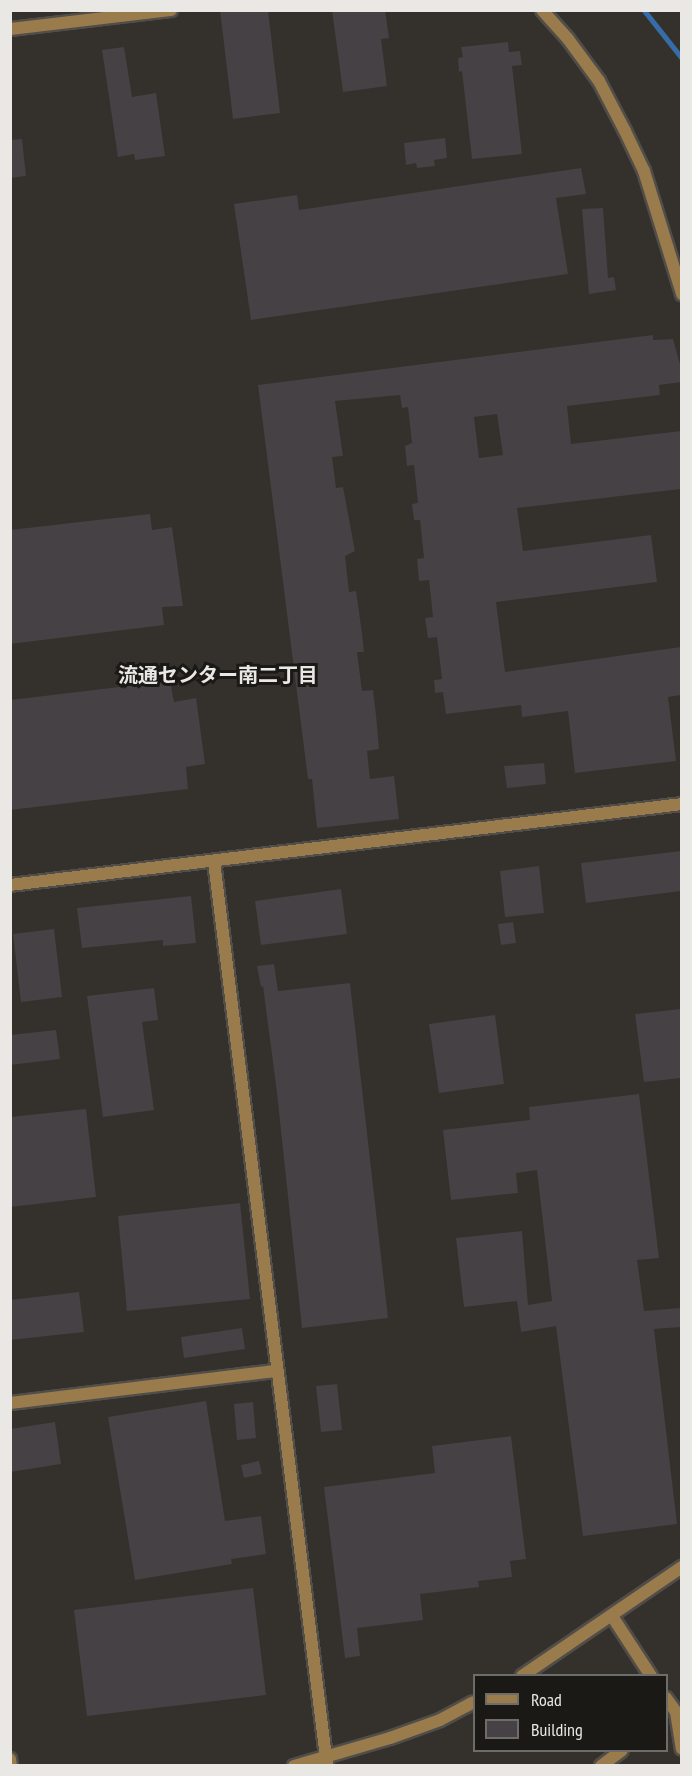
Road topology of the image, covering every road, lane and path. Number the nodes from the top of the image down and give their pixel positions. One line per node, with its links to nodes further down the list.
1 (171, 10): 3 (street)
2 (542, 10): 4 (street)
3 (10, 29)
4 (681, 294)
5 (681, 804): 6 (street)
6 (214, 861): 7 (street); 8 (street)
7 (10, 885)
8 (275, 1371): 9 (street); 19 (street)
9 (10, 1402)
10 (681, 1567): 11 (street)
11 (612, 1616): 12 (street); 13 (street)
12 (525, 1674)
13 (650, 1674)
14 (473, 1703): 19 (street)
15 (675, 1713): 16 (street)
16 (681, 1749)
17 (619, 1752): 22 (street)
18 (10, 1759): 20 (street)
19 (326, 1761): 21 (street)
20 (11, 1766)
21 (294, 1766)
22 (601, 1766)

